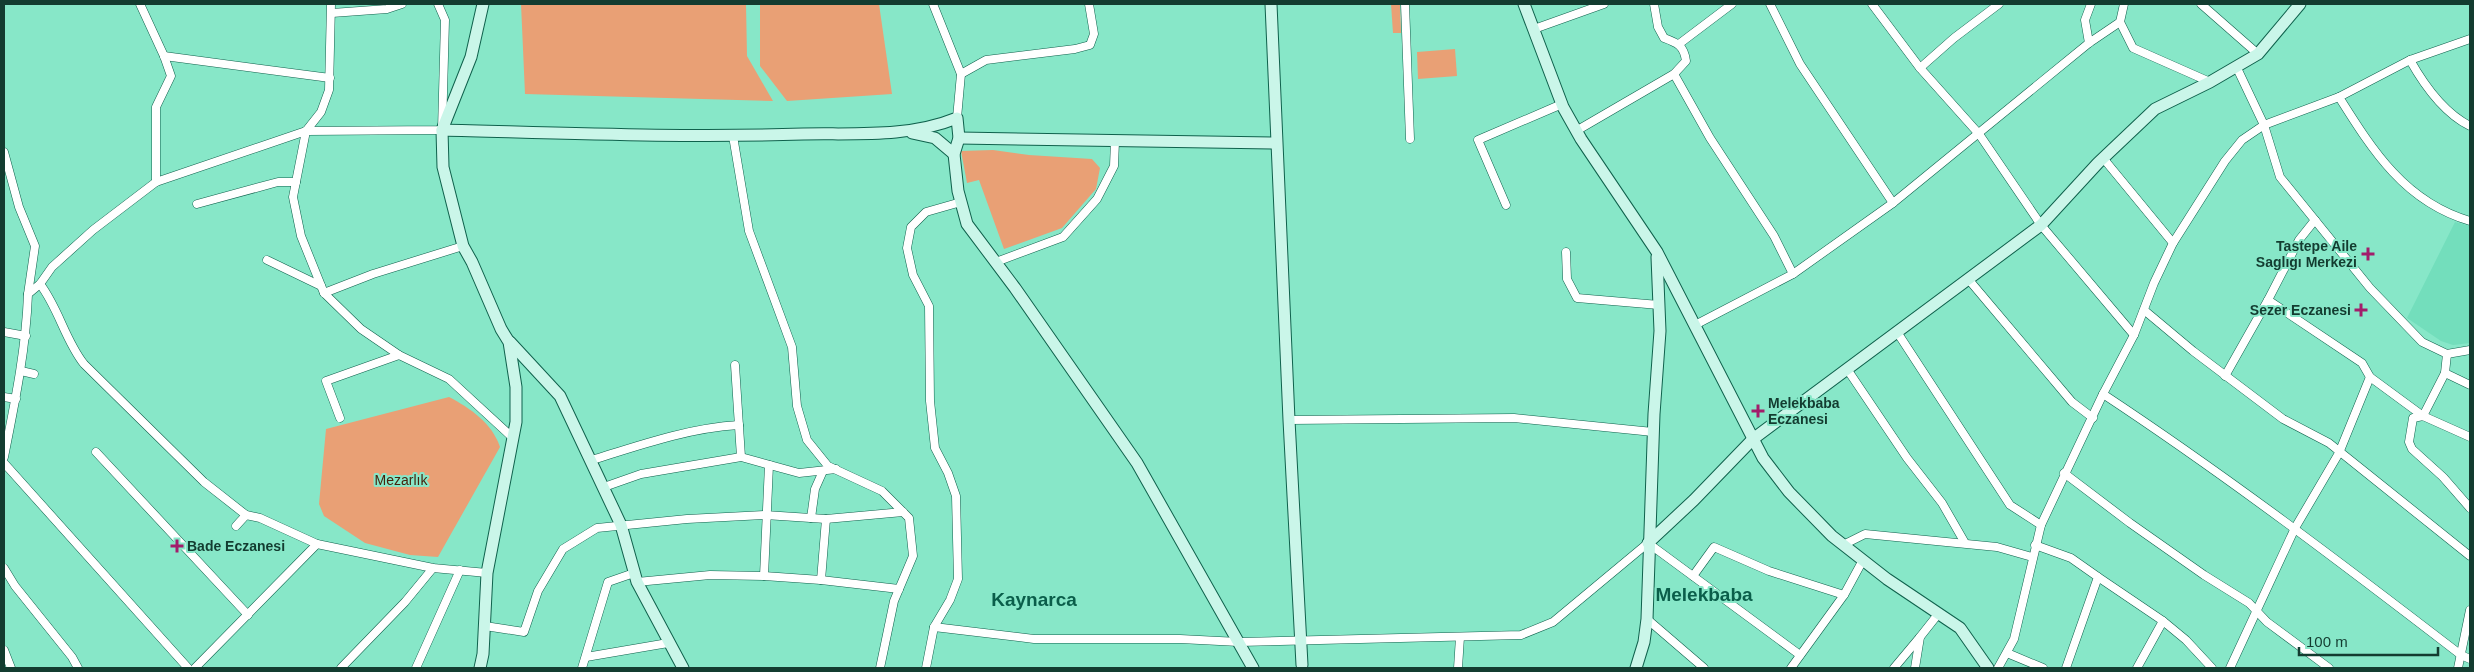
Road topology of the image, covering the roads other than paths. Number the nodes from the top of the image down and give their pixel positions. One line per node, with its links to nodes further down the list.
1 (140, 4): 28 (street)
2 (331, 4): 21 (street)
3 (402, 4): 21 (street)
4 (438, 4): 41 (street)
5 (483, 4): 41 (street)
6 (933, 4): 32 (street)
7 (1090, 4): 32 (street)
8 (1271, 4): 50 (street)
9 (1405, 4): 48 (street)
10 (1524, 4): 23 (street)
11 (1604, 4): 23 (street)
12 (1654, 4): 26 (street)
13 (1732, 4): 26 (street)
14 (1770, 4): 57 (street)
15 (1872, 4): 31 (street)
16 (1999, 4): 31 (street)
17 (2091, 4): 25 (street)
18 (2124, 4): 22 (street)
19 (2201, 4): 27 (street)
20 (2300, 4): 27 (street)
21 (332, 13): 34 (street)
22 (2120, 22): 25 (street); 35 (street)
23 (1534, 29): 37 (street)
24 (2470, 39): 29 (street)
25 (2089, 43): 45 (street)
26 (1679, 44): 33 (street)
27 (2258, 54): 30 (street)
28 (164, 56): 34 (street); 54 (street)
29 (2410, 60): 36 (street); 40 (street)
30 (2236, 66): 35 (street); 39 (street)
31 (1920, 68): 45 (street)
32 (961, 74): 38 (street)
33 (1674, 74): 43 (street); 69 (street)
34 (330, 78): 42 (street)
35 (2210, 82): 53 (street)
36 (2339, 97): 39 (street); 61 (street)
37 (1562, 104): 43 (street); 59 (street)
38 (957, 118): 44 (street); 47 (street)
39 (2264, 124): 60 (street); 63 (street)
40 (2470, 126)
41 (442, 130): 42 (street); 46 (street); 64 (street)
42 (306, 131): 54 (street); 55 (street)
43 (1576, 131): 66 (street)
44 (907, 132): 46 (street); 52 (street)
45 (1979, 134): 57 (street); 62 (street)
46 (733, 136): 113 (street)
47 (959, 138): 49 (street); 52 (street)
48 (1410, 138)
49 (1115, 141): 50 (street); 68 (street)
50 (1276, 144): 100 (street)
51 (4, 152): 73 (street)
52 (954, 154): 56 (street)
53 (2103, 158): 62 (street); 63 (street)
54 (156, 182): 71 (street)
55 (296, 182): 58 (street); 72 (street)
56 (961, 202): 68 (street); 153 (street)
57 (1893, 203): 69 (street)
58 (197, 204)
59 (1506, 205)
60 (2315, 220): 74 (street); 84 (street)
61 (2470, 220)
62 (2041, 225): 70 (street); 80 (street)
63 (2173, 243): 76 (street)
64 (463, 246): 72 (street); 82 (street)
65 (1566, 252): 75 (street)
66 (1657, 252): 75 (street); 77 (street)
67 (267, 260): 72 (street)
68 (996, 262): 157 (street)
69 (1793, 274): 77 (street)
70 (1969, 280): 79 (street); 99 (street)
71 (40, 284): 73 (street); 119 (street)
72 (322, 290): 85 (street)
73 (28, 294): 81 (street)
74 (2268, 300): 91 (street); 92 (street)
75 (1659, 305): 102 (street)
76 (2144, 310): 80 (street); 91 (street)
77 (1695, 325): 105 (street)
78 (4, 332): 81 (street)
79 (1898, 332): 87 (street); 124 (street)
80 (2134, 335): 94 (street)
81 (26, 336): 88 (street)
82 (509, 342): 104 (street); 110 (street)
83 (2470, 350): 84 (street)
84 (2447, 354): 89 (street)
85 (399, 356): 98 (street); 104 (street)
86 (735, 366): 101 (street)
87 (1847, 369): 105 (street); 128 (street)
88 (21, 371): 90 (street); 96 (street)
89 (2444, 373): 93 (street); 97 (street)
90 (34, 374)
91 (2225, 376): 107 (street)
92 (2370, 377): 97 (street); 107 (street)
93 (2470, 385)
94 (2103, 394): 99 (street); 126 (street)
95 (4, 397): 96 (street)
96 (16, 399): 108 (street)
97 (2423, 416): 103 (street); 117 (street)
98 (340, 418)
99 (2093, 418): 115 (street)
100 (1289, 420): 102 (street); 156 (street)
101 (739, 425): 109 (street); 110 (street)
102 (1653, 432): 127 (street)
103 (2470, 437)
104 (513, 438): 138 (street)
105 (1753, 438): 127 (street); 130 (street)
106 (96, 452): 149 (street)
107 (2339, 453): 126 (street); 132 (street)
108 (4, 457)
109 (741, 457): 112 (street); 116 (street)
110 (592, 460): 116 (street)
111 (4, 463): 168 (street)
112 (769, 465): 114 (street); 120 (street)
113 (836, 469): 114 (street); 118 (street)
114 (823, 471): 121 (street)
115 (2064, 473): 124 (street); 147 (street)
116 (604, 487): 123 (street)
117 (2470, 508)
118 (903, 512): 122 (street); 144 (street)
119 (246, 515): 125 (street); 129 (street)
120 (765, 515): 121 (street); 123 (street); 139 (street)
121 (811, 518): 122 (street)
122 (826, 519): 143 (street)
123 (621, 525): 141 (street); 152 (street)
124 (2041, 525): 131 (street)
125 (236, 526)
126 (2294, 528): 147 (street); 163 (street)
127 (1648, 543): 140 (street); 150 (street); 154 (street)
128 (1965, 543): 130 (street); 133 (street)
129 (317, 544): 136 (street); 149 (street)
130 (1844, 545): 134 (street)
131 (2035, 545): 133 (street); 142 (street)
132 (2470, 556)
133 (2032, 557): 160 (street)
134 (1863, 560): 145 (street); 148 (street)
135 (4, 568): 167 (street)
136 (433, 568): 137 (street); 170 (street)
137 (460, 570): 138 (street); 171 (street)
138 (487, 573): 152 (street)
139 (764, 576): 141 (street); 143 (street)
140 (1692, 576): 145 (street); 161 (street)
141 (635, 577): 158 (street); 162 (street)
142 (2098, 577): 151 (street); 187 (street)
143 (821, 580): 144 (street)
144 (899, 589): 175 (street)
145 (1844, 595): 161 (street)
146 (2470, 610): 163 (street)
147 (2256, 611): 190 (street); 191 (street)
148 (1939, 613): 155 (street); 184 (street)
149 (248, 615): 169 (street)
150 (1647, 620): 179 (street); 180 (street)
151 (2163, 621): 188 (street); 189 (street)
152 (484, 626): 172 (street)
153 (934, 627): 157 (street); 176 (street)
154 (1460, 637): 156 (street); 178 (street)
155 (1920, 637): 182 (street); 183 (street)
156 (1301, 640): 157 (street); 165 (street)
157 (1239, 642): 177 (street)
158 (668, 643): 162 (street); 174 (street)
159 (4, 650): 166 (street)
160 (2007, 653): 185 (street); 186 (street)
161 (1800, 655): 181 (street)
162 (586, 656): 173 (street)
163 (2461, 656): 164 (street); 192 (street)
164 (2470, 659)
165 (1303, 667)
166 (11, 668)
167 (78, 668)
168 (188, 668)
169 (195, 668)
170 (341, 668)
171 (416, 668)
172 (480, 668)
173 (582, 668)
174 (683, 668)
175 (880, 668)
176 (926, 668)
177 (1253, 668)
178 (1458, 668)
179 (1636, 668)
180 (1704, 668)
181 (1791, 668)
182 (1894, 668)
183 (1915, 668)
184 (1988, 668)
185 (1998, 668)
186 (2043, 668)
187 (2066, 668)
188 (2137, 668)
189 (2212, 668)
190 (2230, 668)
191 (2329, 668)
192 (2458, 668)

